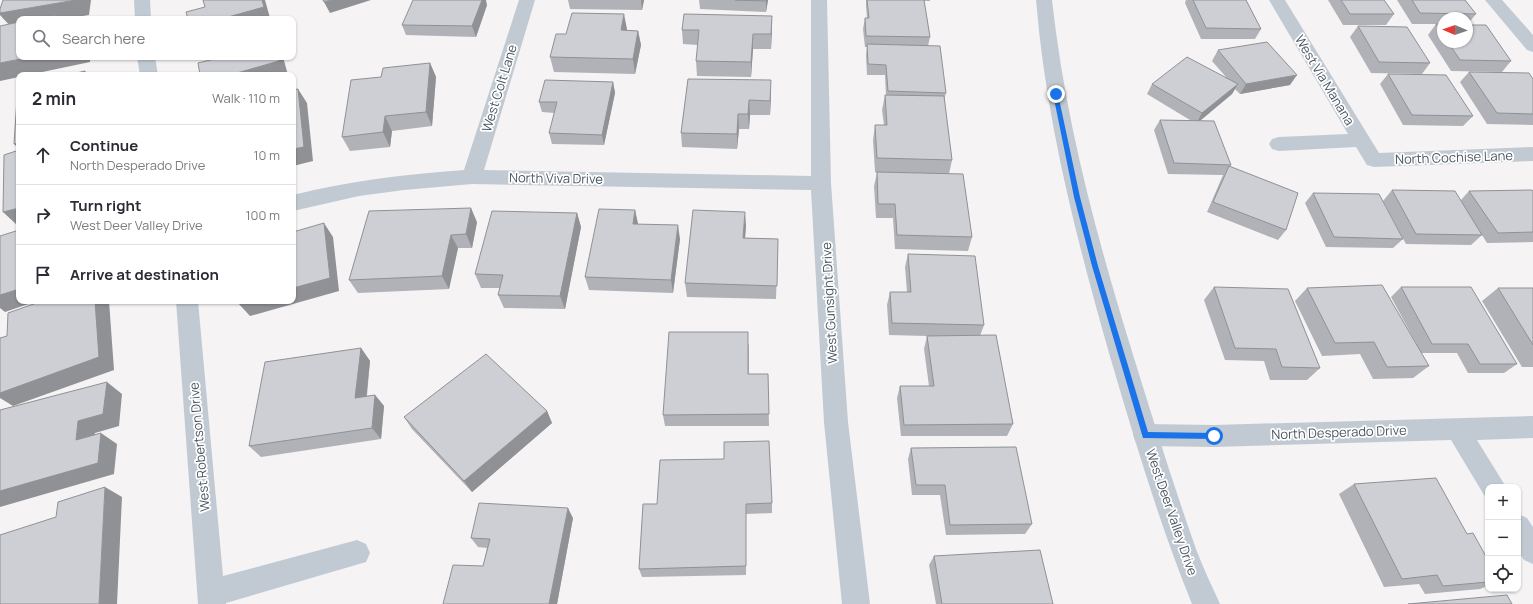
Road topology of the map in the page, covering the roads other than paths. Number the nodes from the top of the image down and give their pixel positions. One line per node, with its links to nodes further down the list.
1 (142, 0): 7 (street)
2 (527, 0): 15 (street, West Colt Lane)
3 (819, 0): 16 (street, West Gunsight Drive)
4 (1044, 0): 21 (street, West Deer Valley Drive)
5 (1277, 0): 11 (street, West Via Manana)
6 (1493, 0): 8 (street)
7 (143, 16)
8 (1533, 46)
9 (146, 60): 10 (street)
10 (148, 72)
11 (1361, 140): 12 (street); 14 (street, West Via Manana)
12 (1279, 144)
13 (1533, 154): 14 (street, North Cochise Lane)
14 (1374, 160)
15 (472, 177): 16 (street, North Viva Drive); 17 (street, North Viva Drive)
16 (822, 183): 27 (street, West Gunsight Drive)
17 (296, 202)
18 (187, 304): 26 (street, West Robertson Drive)
19 (1533, 427): 20 (street, North Desperado Drive)
20 (1457, 429): 21 (street, North Desperado Drive); 22 (street)
21 (1145, 435): 28 (street, West Deer Valley Drive)
22 (1491, 484)
23 (1521, 532): 24 (street)
24 (1533, 551)
25 (357, 553): 26 (street, West Robertson Drive)
26 (212, 599)
27 (856, 604)
28 (1206, 604)

